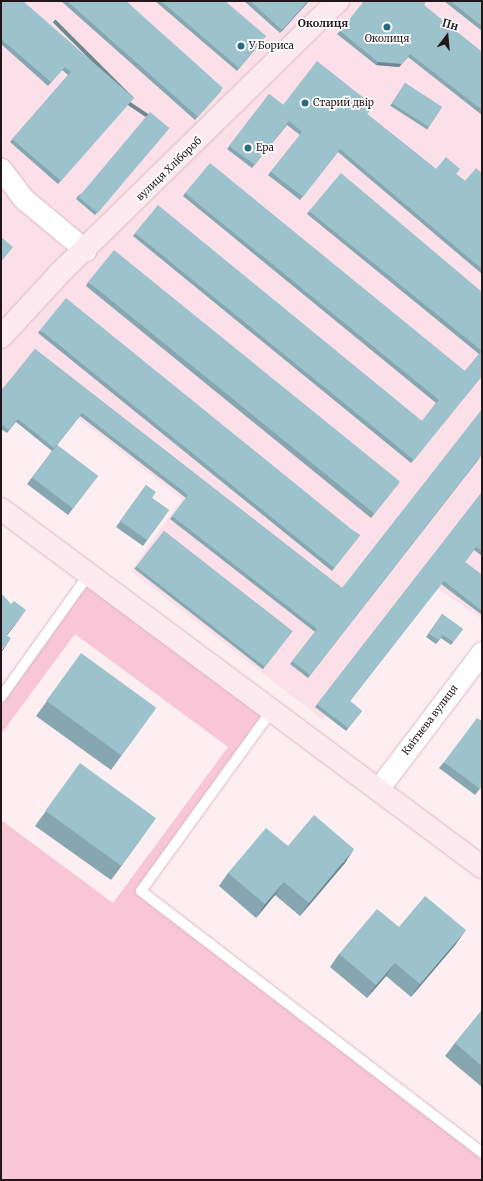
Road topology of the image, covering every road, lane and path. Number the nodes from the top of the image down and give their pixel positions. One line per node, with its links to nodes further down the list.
1 (338, 1): 3 (street, вулиця Хлібороб)
2 (1, 169): 3 (street)
3 (85, 250): 4 (street, вулиця Хлібороб)
4 (1, 337)
5 (1, 509): 6 (street)
6 (89, 574): 8 (lane); 9 (street)
7 (482, 652): 10 (street, Квітнева вулиця)
8 (1, 697)
9 (272, 710): 10 (street); 12 (lane)
10 (378, 789): 11 (street)
11 (482, 867)
12 (482, 1153)

